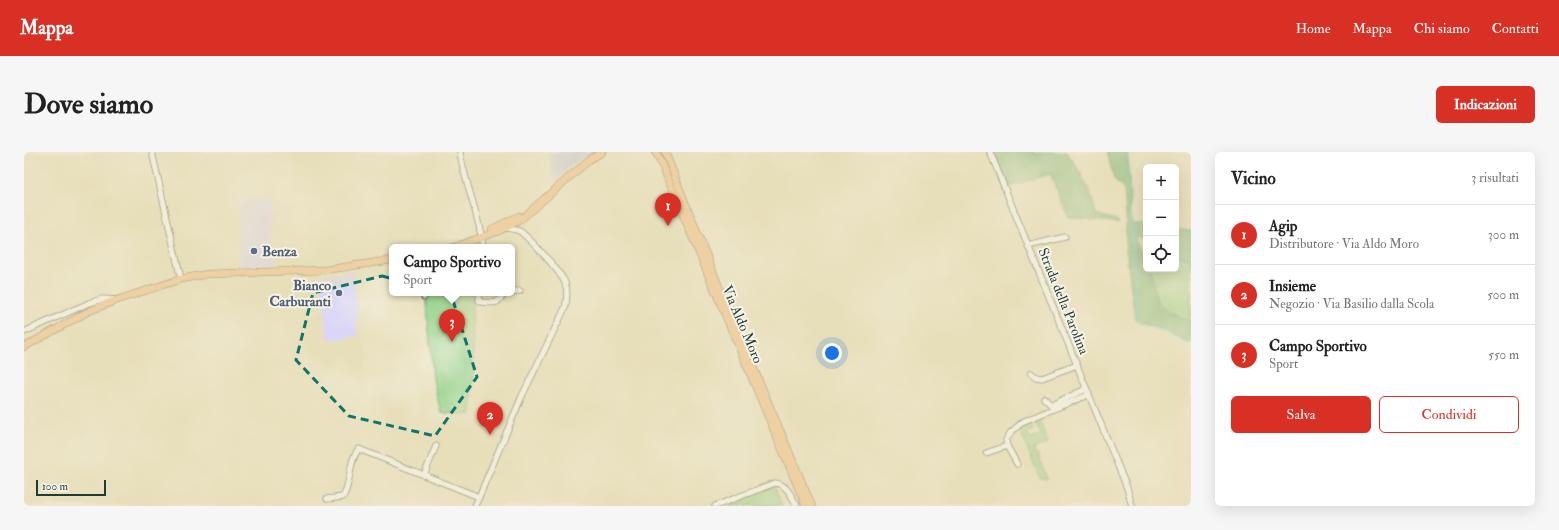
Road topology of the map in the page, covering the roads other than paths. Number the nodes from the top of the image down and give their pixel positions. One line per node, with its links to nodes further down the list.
1 (152, 152): 16 (street)
2 (460, 152): 10 (street)
3 (602, 152): 7 (main road)
4 (655, 152): 38 (main road, Via Aldo Moro)
5 (664, 152): 39 (main road, Via Aldo Moro)
6 (990, 152): 14 (street, Strada della Parolina)
7 (522, 217): 8 (main road); 9 (street); 10 (main road)
8 (511, 227): 9 (street); 10 (main road)
9 (520, 232): 33 (street)
10 (481, 236): 12 (main road); 13 (street)
11 (1065, 237): 14 (street, Strada della Parolina)
12 (462, 244)
13 (482, 244)
14 (1028, 246): 24 (street, Strada della Parolina)
15 (389, 260): 16 (main road)
16 (181, 279): 21 (main road)
17 (515, 291): 18 (street)
18 (520, 291)
19 (480, 296): 20 (street)
20 (503, 296)
21 (117, 300): 22 (street); 23 (main road)
22 (24, 332)
23 (24, 347)
24 (1076, 365): 25 (street, Strada della Parolina); 26 (street, Strada della Parolina)
25 (1031, 373)
26 (1087, 392): 27 (street); 29 (street); 40 (street, Strada della Parolina)
27 (1044, 398)
28 (436, 446): 32 (street)
29 (1007, 446): 30 (street); 31 (street)
30 (986, 453)
31 (1017, 464)
32 (424, 475): 33 (street); 34 (street)
33 (479, 497): 35 (street)
34 (327, 499)
35 (475, 506)
36 (715, 506): 37 (street)
37 (797, 506)
38 (806, 506)
39 (812, 506)
40 (1132, 506)

